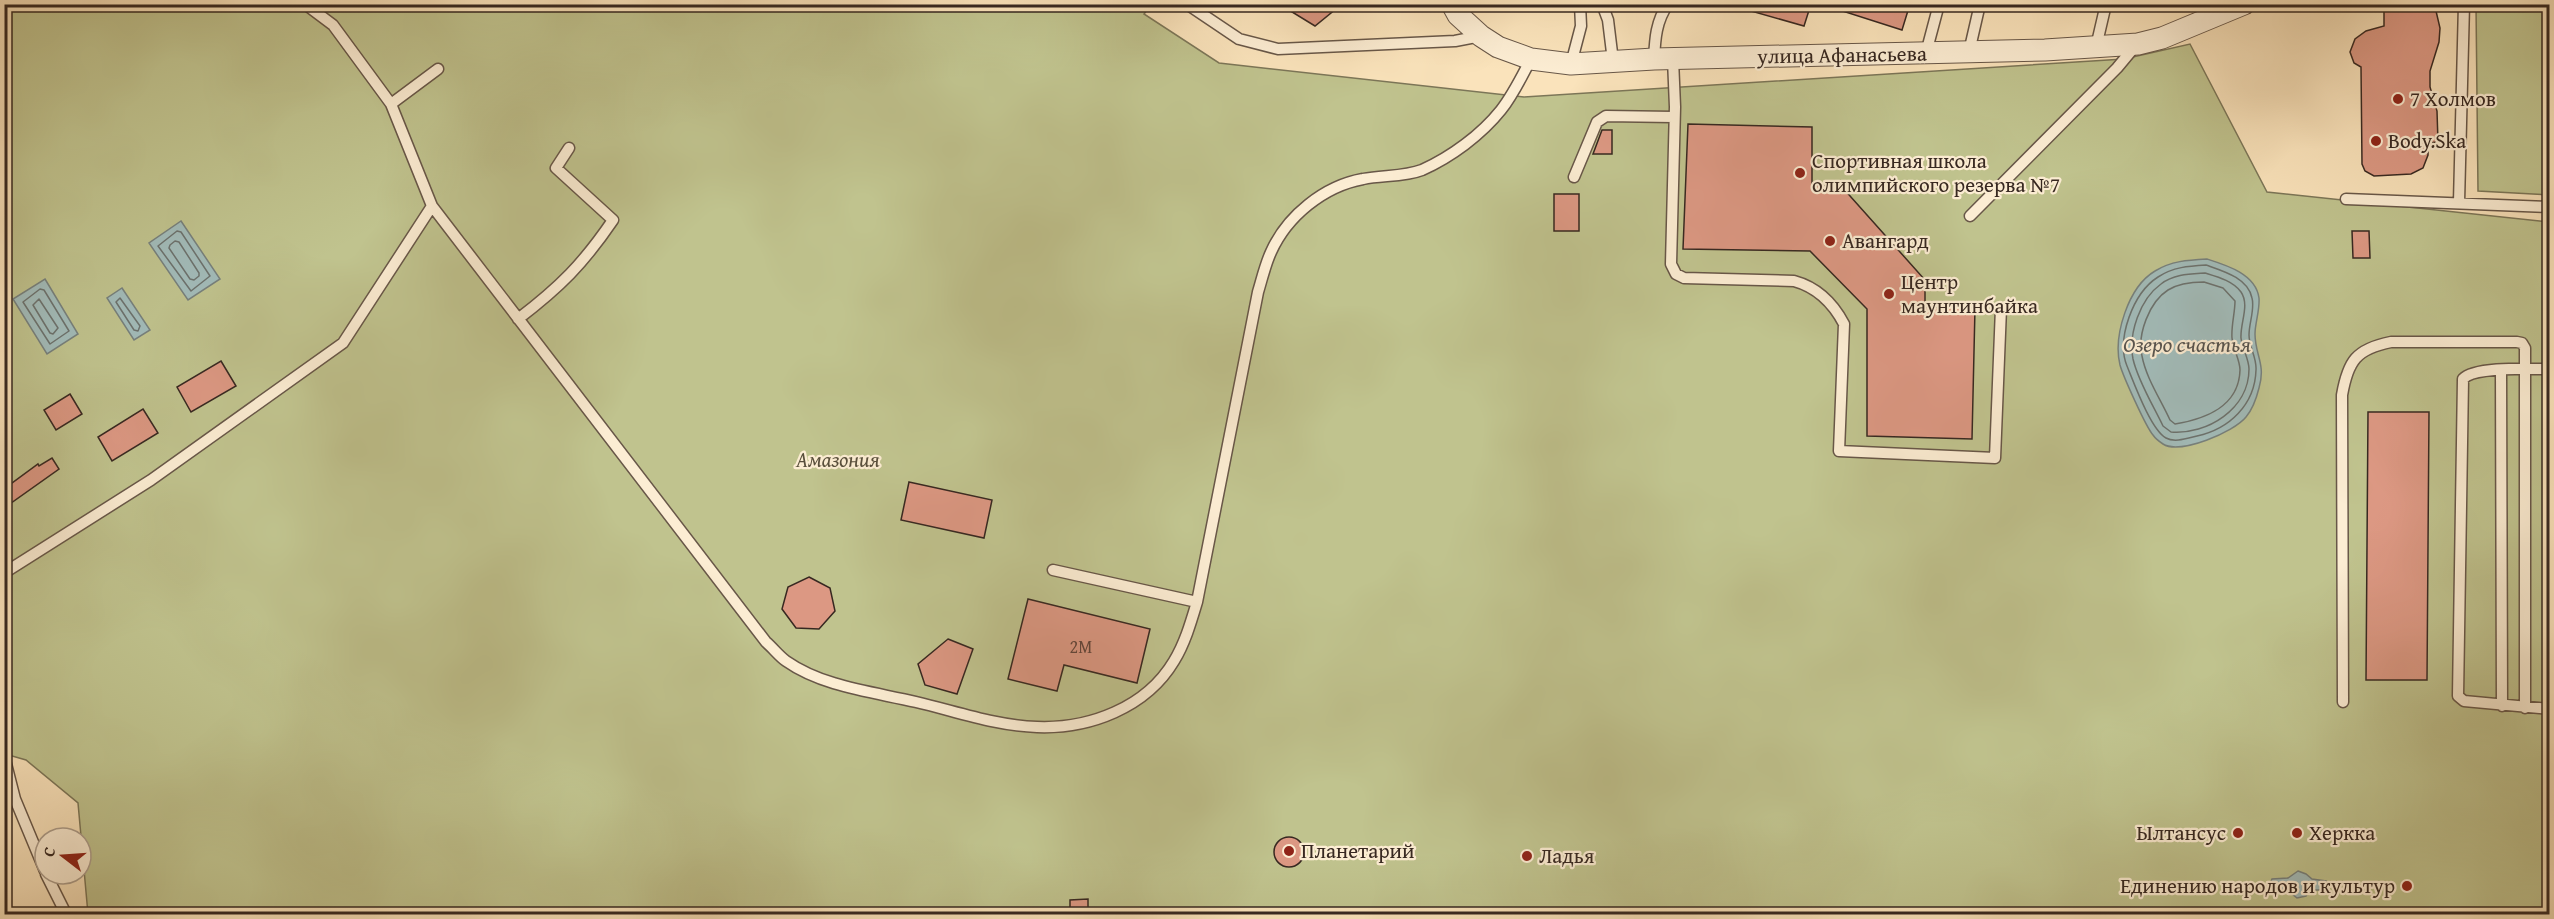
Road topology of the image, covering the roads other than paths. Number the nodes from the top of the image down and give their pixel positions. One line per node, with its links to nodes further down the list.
1 (305, 4): 22 (lane)
2 (1187, 4): 12 (lane)
3 (1452, 4): 12 (street, улица Афанасьева)
4 (1580, 4): 20 (lane)
5 (1602, 4): 19 (lane)
6 (1668, 4): 18 (lane)
7 (1939, 4): 16 (lane)
8 (1980, 4): 15 (lane)
9 (2106, 4): 14 (lane)
10 (2244, 4): 13 (street, улица Афанасьева)
11 (2464, 4): 27 (lane)
12 (1481, 36): 17 (street, улица Афанасьева)
13 (2138, 44): 14 (street, улица Афанасьева); 30 (lane)
14 (2096, 47): 15 (street, улица Афанасьева)
15 (1969, 52): 16 (street, улица Афанасьева)
16 (1926, 53): 18 (street, улица Афанасьева)
17 (1532, 59): 20 (street, улица Афанасьева); 38 (lane)
18 (1664, 59): 19 (street, улица Афанасьева); 23 (lane)
19 (1613, 61): 20 (street, улица Афанасьева)
20 (1571, 63)
21 (438, 69): 22 (lane)
22 (391, 104): 28 (lane)
23 (1673, 117): 25 (lane); 31 (lane)
24 (569, 148): 32 (lane)
25 (1574, 177)
26 (2346, 199): 27 (lane)
27 (2459, 202): 29 (lane)
28 (432, 206): 32 (lane); 37 (lane)
29 (2550, 207)
30 (1970, 216)
31 (2001, 308)
32 (518, 319): 38 (lane)
33 (2525, 369): 34 (lane); 35 (lane); 39 (lane); 41 (lane)
34 (2550, 369)
35 (2501, 370): 40 (lane); 40 (lane)
36 (1053, 570): 38 (lane)
37 (4, 573)
38 (1197, 602)
39 (2343, 702)
40 (2502, 706): 41 (lane)
41 (2525, 708): 42 (lane)
42 (2550, 709)
43 (4, 756): 44 (lane)
44 (33, 842)
45 (52, 886): 46 (lane)
46 (66, 915)

